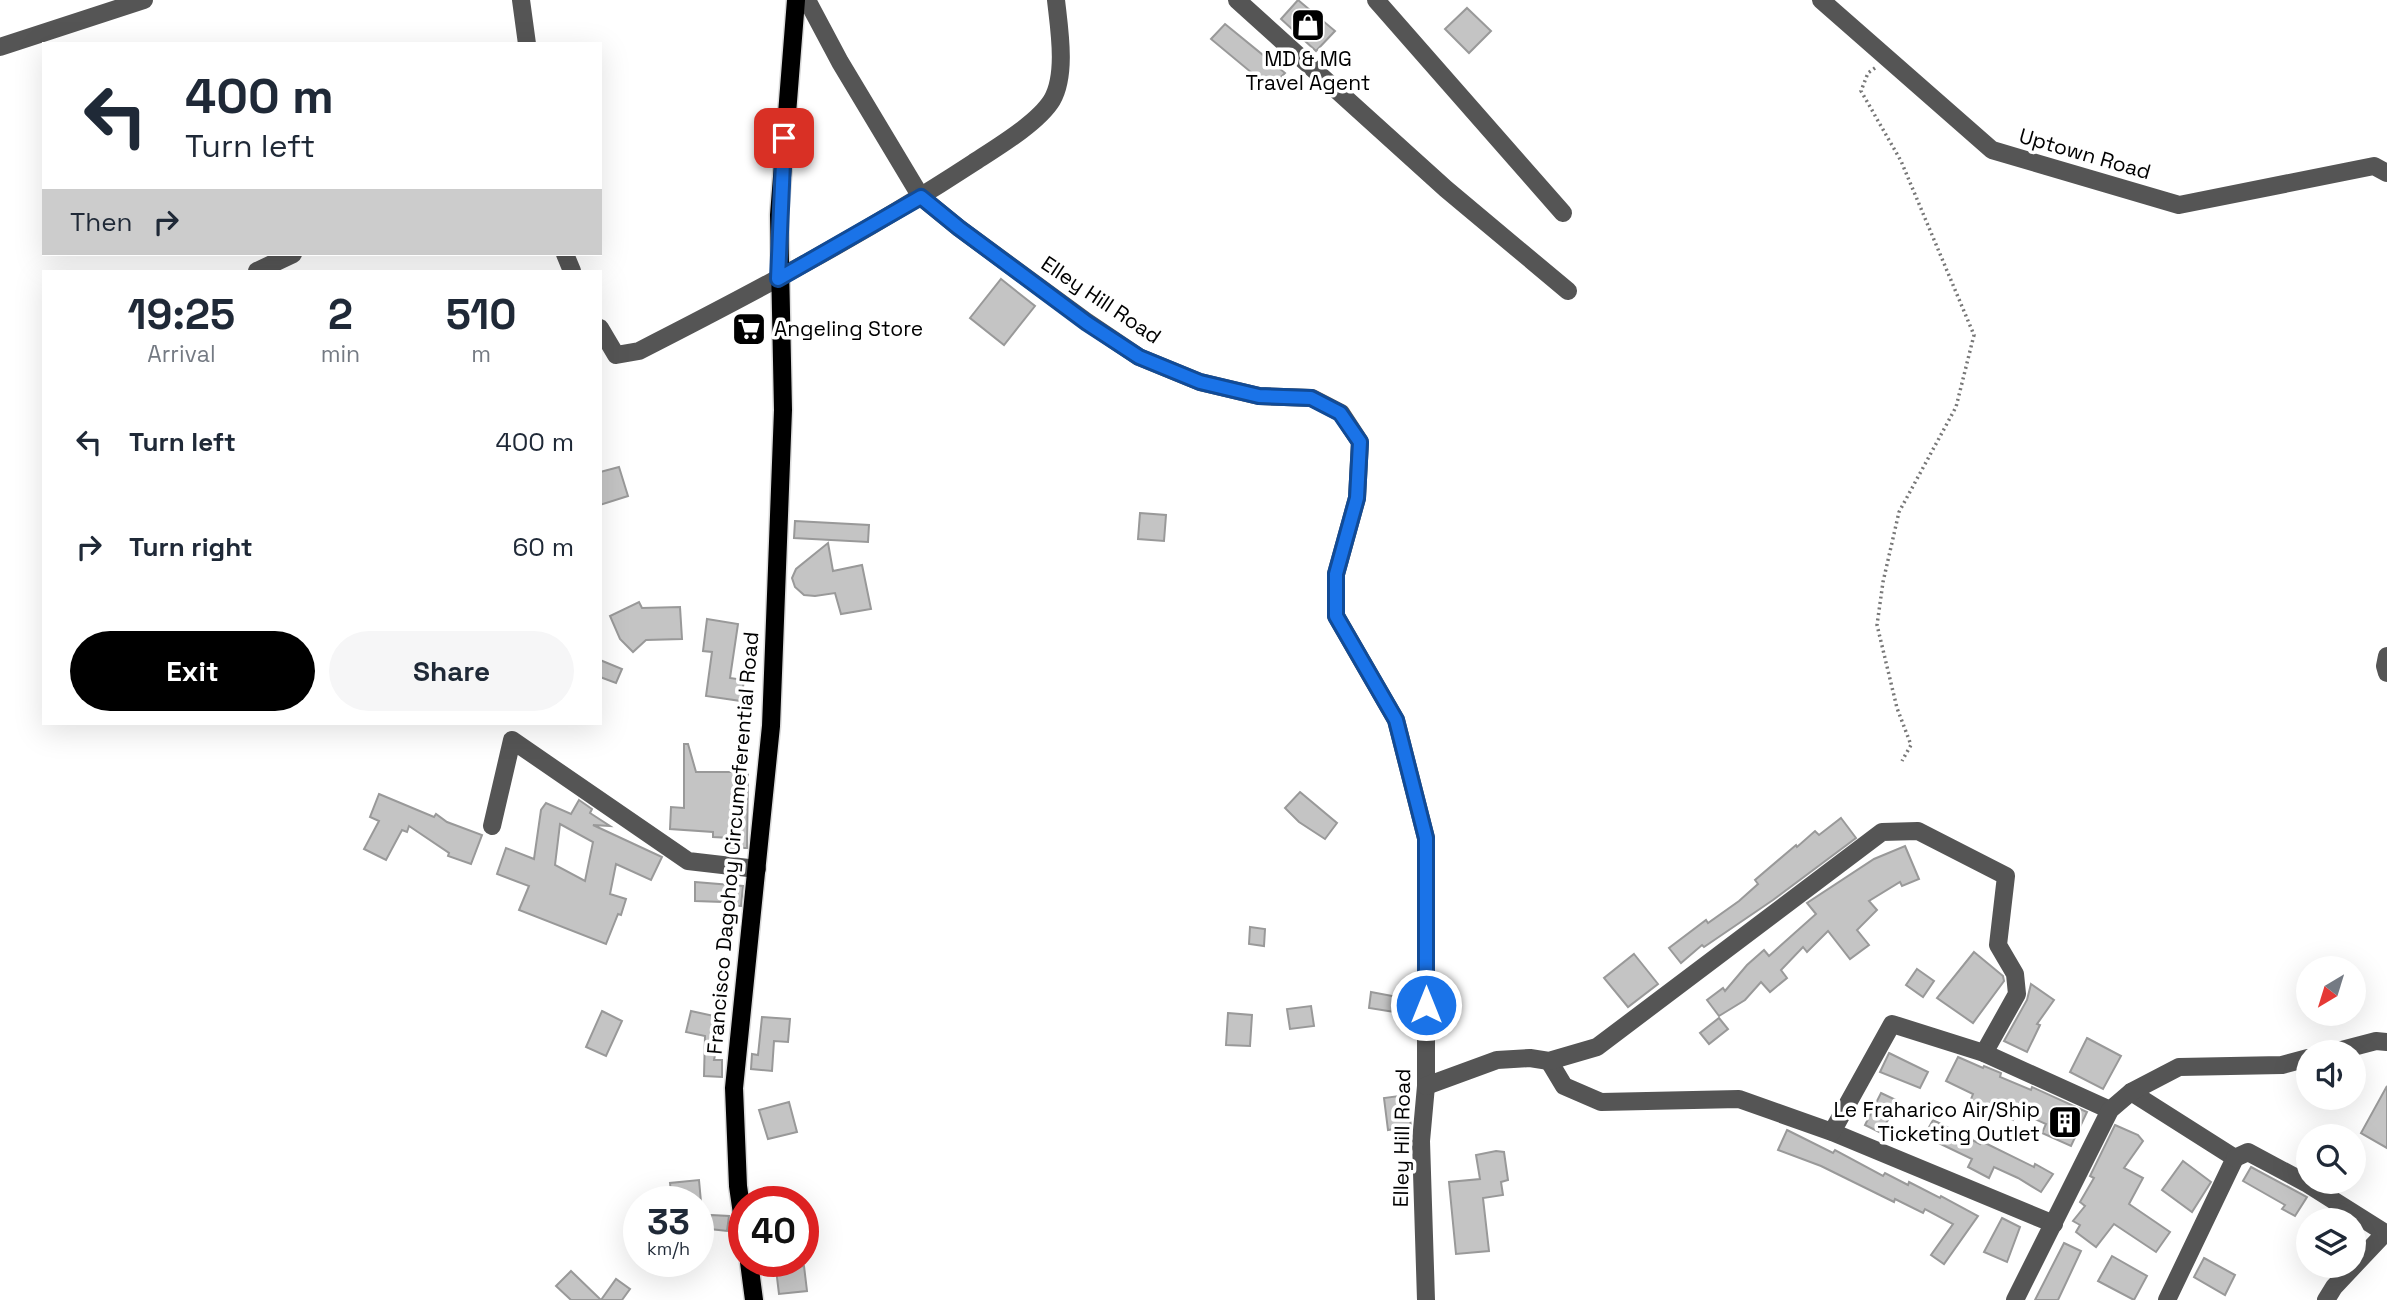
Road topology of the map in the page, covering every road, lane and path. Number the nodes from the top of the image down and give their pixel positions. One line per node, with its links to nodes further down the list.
1 (144, 0): 10 (street)
2 (521, 0): 9 (street)
3 (796, 0): 17 (main road, Francisco Dagohoy Circumeferential Road)
4 (807, 0): 13 (street, Elley Hill Road)
5 (1056, 0): 13 (street)
6 (1237, 0): 18 (street)
7 (1376, 0): 14 (street)
8 (1821, 0): 11 (street, Uptown Road)
9 (527, 42)
10 (0, 47)
11 (1888, 59): 12 (street, Uptown Road); 22 (path)
12 (2387, 173)
13 (921, 197): 17 (street); 30 (street, Elley Hill Road)
14 (1563, 213)
15 (289, 256): 16 (street)
16 (259, 270)
17 (778, 279): 19 (street); 24 (main road, Francisco Dagohoy Circumeferential Road)
18 (1568, 291)
19 (602, 331)
20 (2387, 656): 21 (street)
21 (2387, 673)
22 (1902, 761)
23 (492, 826): 24 (street)
24 (757, 869): 35 (main road, Francisco Dagohoy Circumeferential Road)
25 (2387, 1042): 26 (street)
26 (2366, 1044)
27 (1984, 1053): 28 (street); 32 (street); 33 (street)
28 (1549, 1061): 30 (street); 33 (street)
29 (2296, 1061): 31 (street)
30 (1426, 1086): 40 (street, Elley Hill Road)
31 (2131, 1092): 32 (street); 34 (street)
32 (2110, 1110): 36 (street)
33 (1832, 1132): 36 (street)
34 (2235, 1158): 37 (street); 42 (street)
35 (738, 1186)
36 (2054, 1224): 41 (street)
37 (2386, 1233): 43 (street)
38 (751, 1277): 39 (main road)
39 (754, 1300)
40 (1426, 1300)
41 (2015, 1300)
42 (2167, 1300)
43 (2326, 1300)

